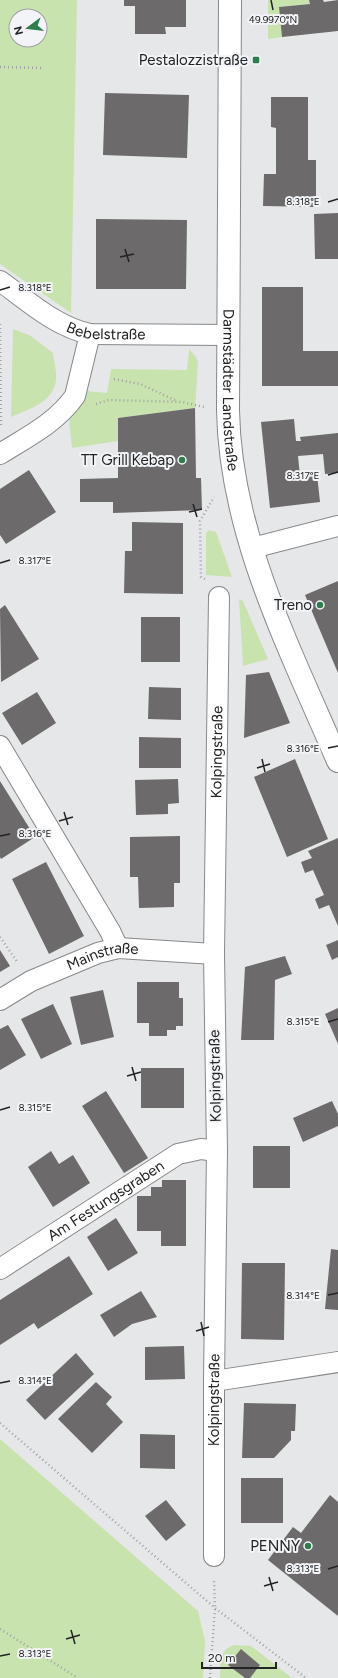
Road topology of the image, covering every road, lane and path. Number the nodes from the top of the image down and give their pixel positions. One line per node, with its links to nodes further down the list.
1 (230, 0): 7 (main road, Darmstädter Landstraße)
2 (0, 67): 3 (path)
3 (44, 68)
4 (0, 281): 6 (street, Bebelstraße)
5 (0, 324): 12 (path)
6 (90, 334): 7 (street, Bebelstraße); 10 (street)
7 (228, 335): 15 (main road, Darmstädter Landstraße)
8 (114, 379): 9 (path)
9 (180, 402): 10 (path); 11 (path)
10 (69, 405): 12 (street)
11 (205, 407)
12 (1, 453)
13 (214, 496): 16 (path)
14 (338, 526): 15 (street)
15 (252, 548): 19 (main road, Darmstädter Landstraße)
16 (201, 577)
17 (219, 597): 22 (street, Kolpingstraße)
18 (0, 746): 21 (street)
19 (338, 761)
20 (0, 937): 23 (path)
21 (118, 948): 22 (street, Mainstraße); 23 (street, Mainstraße)
22 (214, 954): 25 (street, Kolpingstraße)
23 (31, 981): 24 (street, Mainstraße)
24 (0, 1000)
25 (217, 1151): 26 (street, Am Festungsgraben); 28 (street, Kolpingstraße)
26 (0, 1269)
27 (338, 1362): 28 (street)
28 (214, 1381): 30 (street, Kolpingstraße)
29 (0, 1422): 31 (path)
30 (214, 1556): 31 (path)
31 (215, 1608): 34 (path); 35 (path)
32 (0, 1629): 33 (path)
33 (78, 1678)
34 (210, 1678)
35 (306, 1678)

